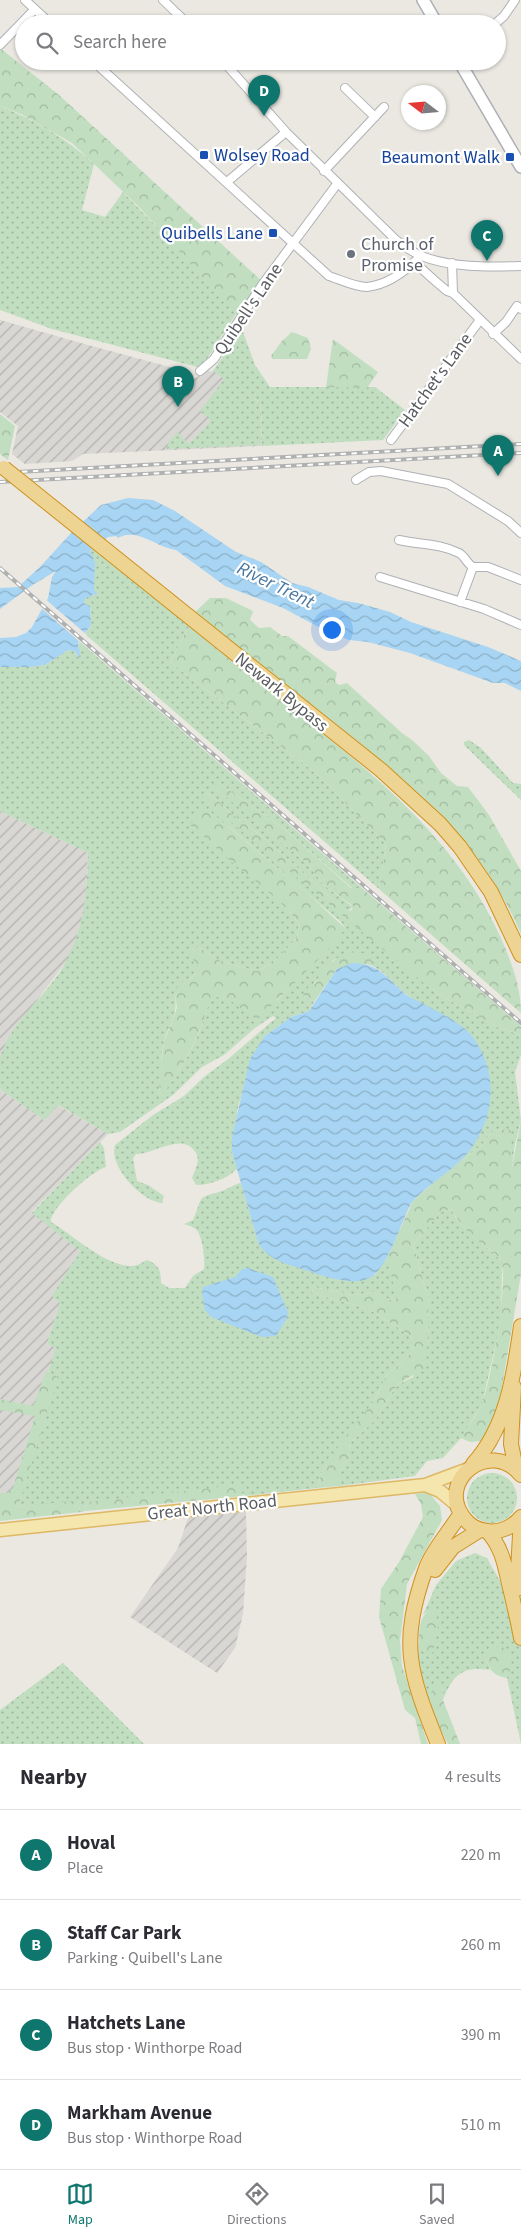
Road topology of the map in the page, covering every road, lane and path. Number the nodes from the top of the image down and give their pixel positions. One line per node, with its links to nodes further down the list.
1 (26, 0): 5 (street)
2 (422, 0): 9 (main road)
3 (515, 0): 10 (street)
4 (166, 1): 8 (street)
5 (35, 9): 6 (street); 7 (street)
6 (29, 15)
7 (41, 15)
8 (179, 15)
9 (431, 15)
10 (505, 15)
11 (15, 30): 12 (street)
12 (0, 45)
13 (103, 70): 22 (street)
14 (231, 70): 19 (street)
15 (464, 70): 20 (main road)
16 (345, 88): 18 (street)
17 (384, 107): 18 (street)
18 (375, 117): 21 (street)
19 (286, 132): 21 (street); 22 (street)
20 (521, 167)
21 (324, 171): 23 (street)
22 (228, 182): 24 (street)
23 (337, 184): 24 (street, Quibell's Lane); 25 (street)
24 (293, 244): 26 (street); 35 (street, Quibell's Lane)
25 (421, 256): 26 (street); 27 (street)
26 (414, 262): 29 (street, Hatchet's Lane)
27 (452, 263): 28 (street); 29 (street)
28 (521, 266)
29 (453, 293): 32 (street, Hatchet's Lane)
30 (521, 299): 31 (street)
31 (519, 308): 33 (street)
32 (480, 320): 33 (street, Hatchet's Lane); 36 (street, Hatchet's Lane)
33 (493, 334): 34 (street, Hatchet's Lane)
34 (521, 359)
35 (200, 372)
36 (391, 440)
37 (2, 467): 46 (highway, Newark Bypass, bridge)
38 (356, 480): 39 (street)
39 (521, 533)
40 (399, 540): 41 (street)
41 (473, 567): 43 (street); 44 (street)
42 (380, 577): 44 (street)
43 (521, 580)
44 (460, 602): 45 (street)
45 (521, 625)
46 (521, 955)
47 (521, 1326): 48 (highway)
48 (513, 1376): 49 (highway); 50 (highway)
49 (470, 1468): 50 (highway); 51 (main road, Great North Road); 52 (highway)
50 (519, 1472)
51 (425, 1485): 52 (main road); 54 (main road, Great North Road)
52 (459, 1509): 55 (highway); 56 (highway)
53 (521, 1517): 55 (highway); 57 (highway)
54 (0, 1530)
55 (484, 1530): 56 (highway); 57 (highway)
56 (423, 1582): 59 (highway)
57 (515, 1602): 58 (highway)
58 (521, 1638)
59 (438, 1744)

